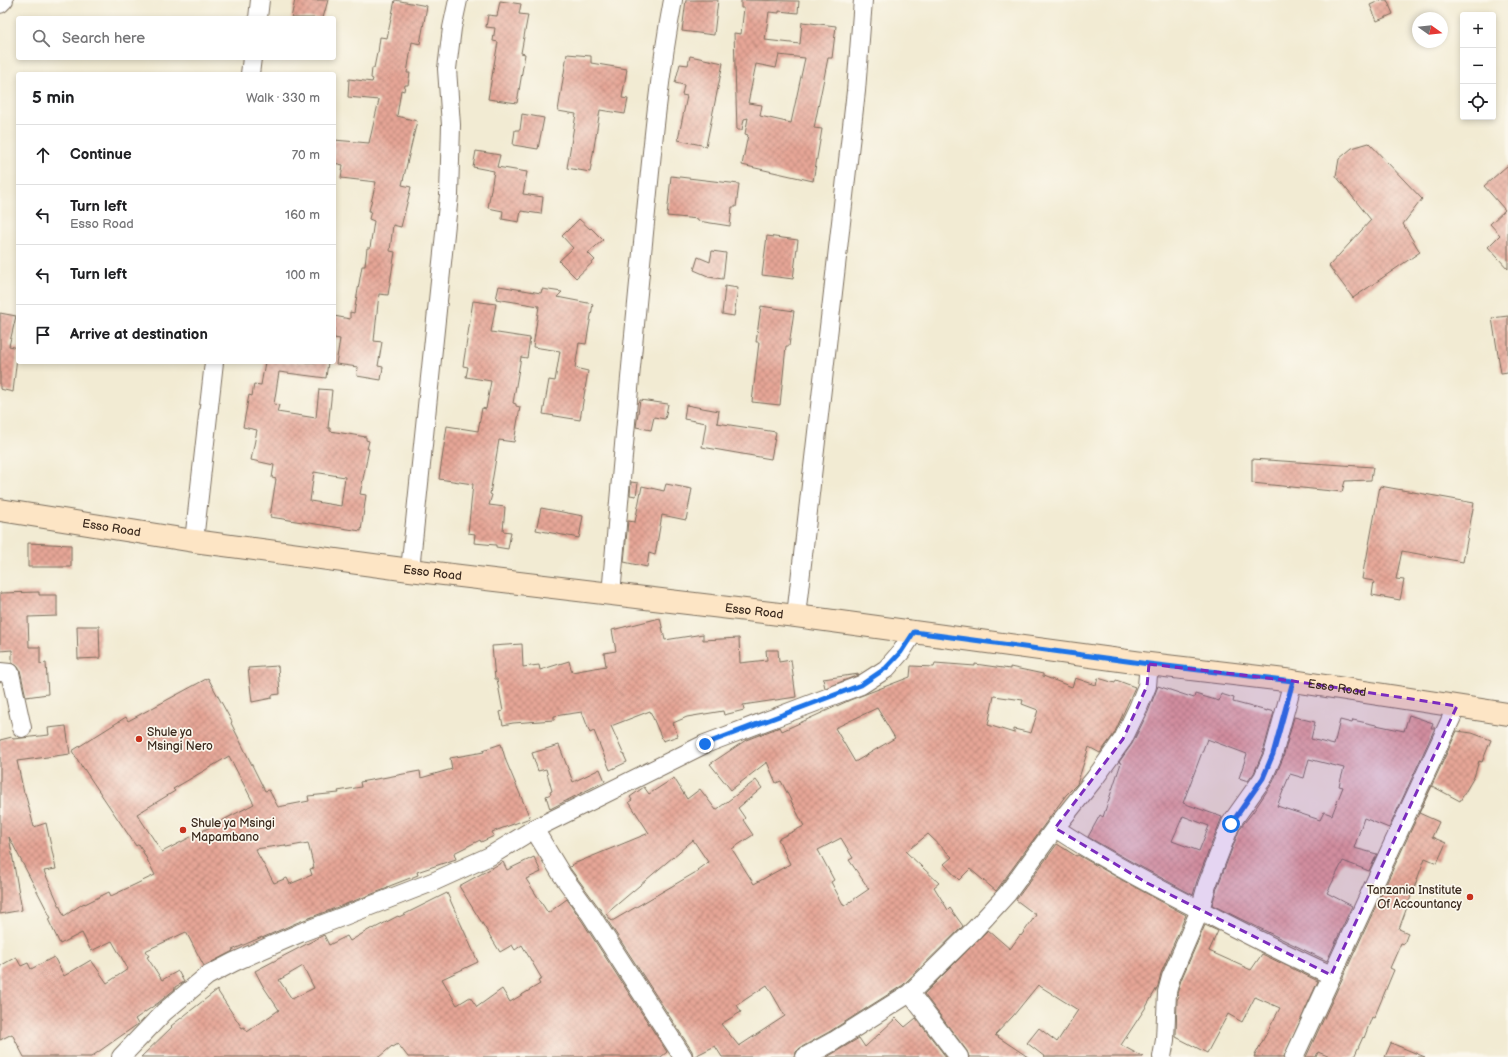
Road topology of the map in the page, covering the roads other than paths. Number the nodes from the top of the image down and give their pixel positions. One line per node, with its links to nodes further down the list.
1 (4, 0): 6 (street)
2 (260, 0): 7 (street)
3 (458, 0): 13 (street)
4 (673, 0): 14 (street)
5 (863, 0): 15 (street)
6 (0, 4)
7 (258, 16)
8 (252, 60): 9 (street)
9 (250, 72)
10 (214, 364): 12 (street)
11 (0, 510): 12 (street, Esso Road)
12 (194, 541): 13 (street, Esso Road)
13 (410, 570): 14 (street, Esso Road)
14 (611, 595): 15 (street, Esso Road)
15 (796, 616): 16 (street, Esso Road)
16 (914, 632): 17 (street, Esso Road); 24 (street)
17 (1149, 664): 19 (street, Esso Road); 23 (street)
18 (0, 672): 22 (street)
19 (1293, 681): 20 (street, Esso Road); 25 (street)
20 (1457, 706): 21 (street, Esso Road); 26 (street)
21 (1508, 714)
22 (22, 728)
23 (1055, 828): 25 (street); 27 (street)
24 (534, 829): 28 (street); 29 (street)
25 (1200, 910): 26 (street); 32 (street)
26 (1331, 975): 33 (street)
27 (910, 993): 30 (street); 31 (street)
28 (124, 1056)
29 (683, 1057)
30 (805, 1057)
31 (959, 1057)
32 (1162, 1057)
33 (1294, 1057)

